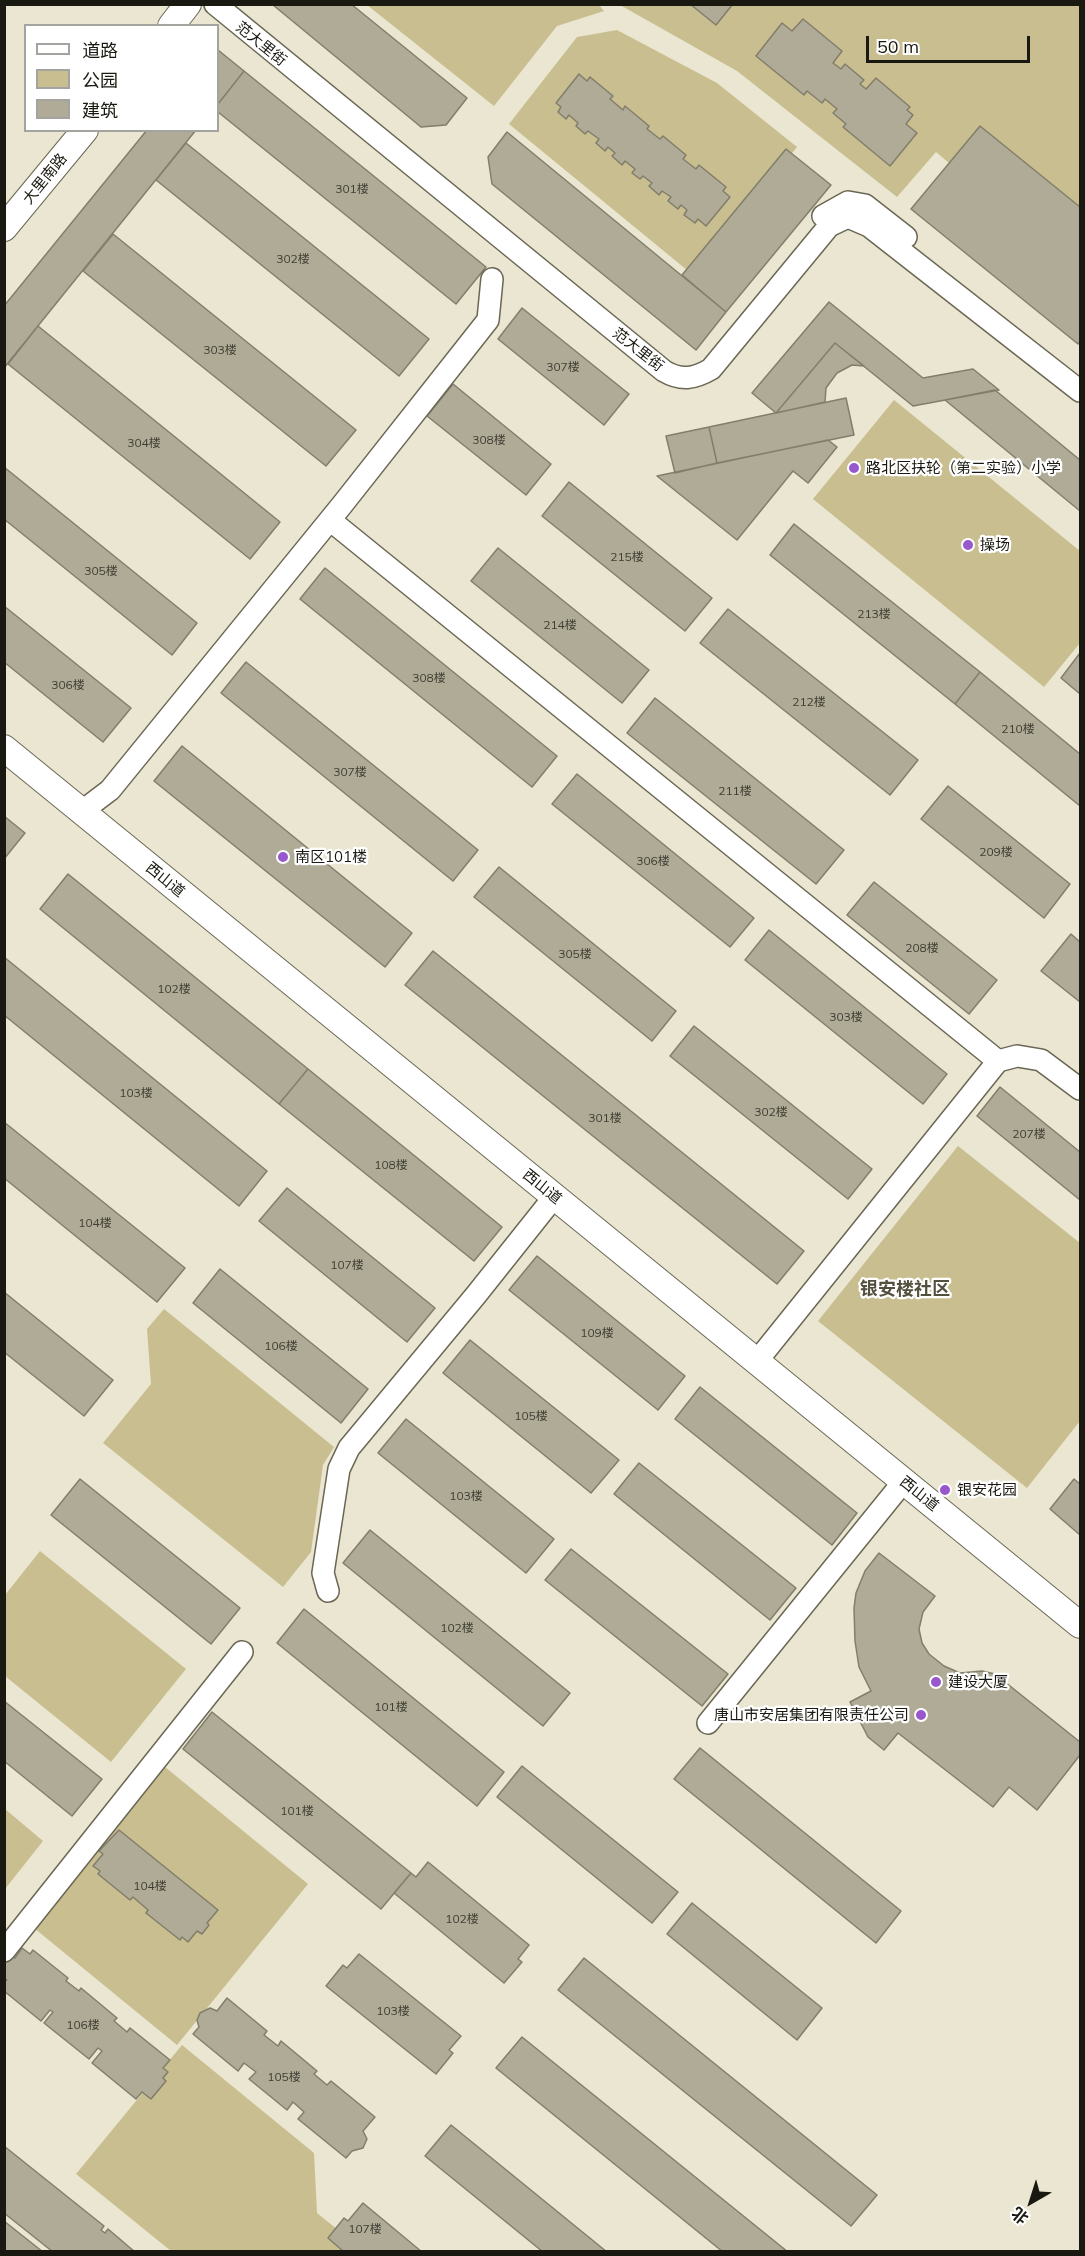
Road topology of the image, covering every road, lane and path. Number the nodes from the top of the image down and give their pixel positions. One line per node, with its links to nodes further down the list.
1 (188, 4): 4 (street)
2 (216, 4): 9 (street, 范大里街)
3 (231, 4): 8 (street, 范大里街)
4 (173, 24)
5 (83, 132): 6 (street, 大里南路)
6 (4, 228)
7 (492, 279): 10 (street)
8 (1080, 375)
9 (1080, 391)
10 (330, 520): 12 (street); 13 (street)
11 (4, 748): 12 (street, 西山道)
12 (81, 812): 15 (street, 西山道)
13 (998, 1061): 14 (street); 16 (street)
14 (1080, 1089)
15 (554, 1197): 16 (street, 西山道); 18 (street)
16 (757, 1361): 17 (street, 西山道)
17 (904, 1481): 19 (street, 西山道); 21 (street)
18 (328, 1591)
19 (1080, 1625)
20 (242, 1652): 22 (street)
21 (708, 1723)
22 (4, 1950)

